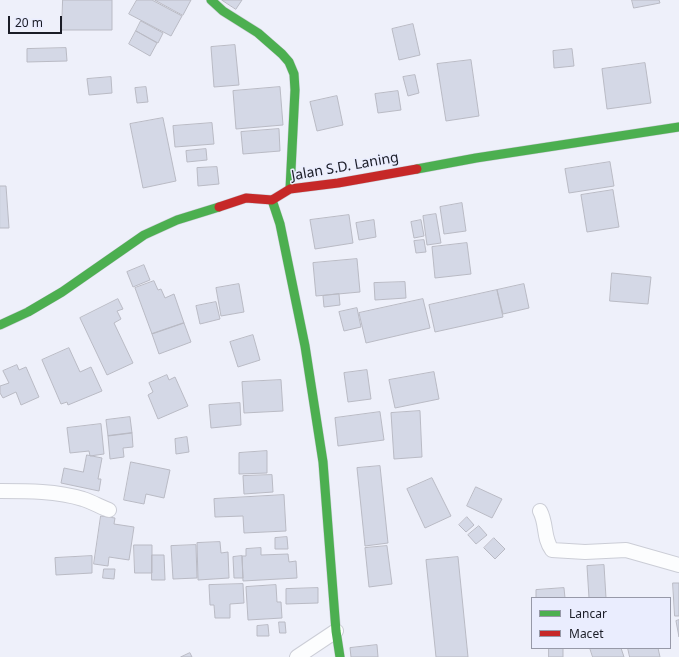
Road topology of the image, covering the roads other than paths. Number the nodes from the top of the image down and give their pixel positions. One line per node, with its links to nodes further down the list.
1 (211, 0): 3 (street)
2 (679, 127): 3 (street, Jalan S.D. Laning)
3 (290, 189): 4 (street, Jalan S.D. Laning)
4 (272, 200): 5 (street); 10 (street)
5 (0, 325)
6 (0, 492): 7 (street)
7 (109, 510)
8 (540, 511): 9 (street)
9 (679, 565)
10 (336, 631): 11 (street); 12 (street)
11 (297, 657)
12 (340, 657)

